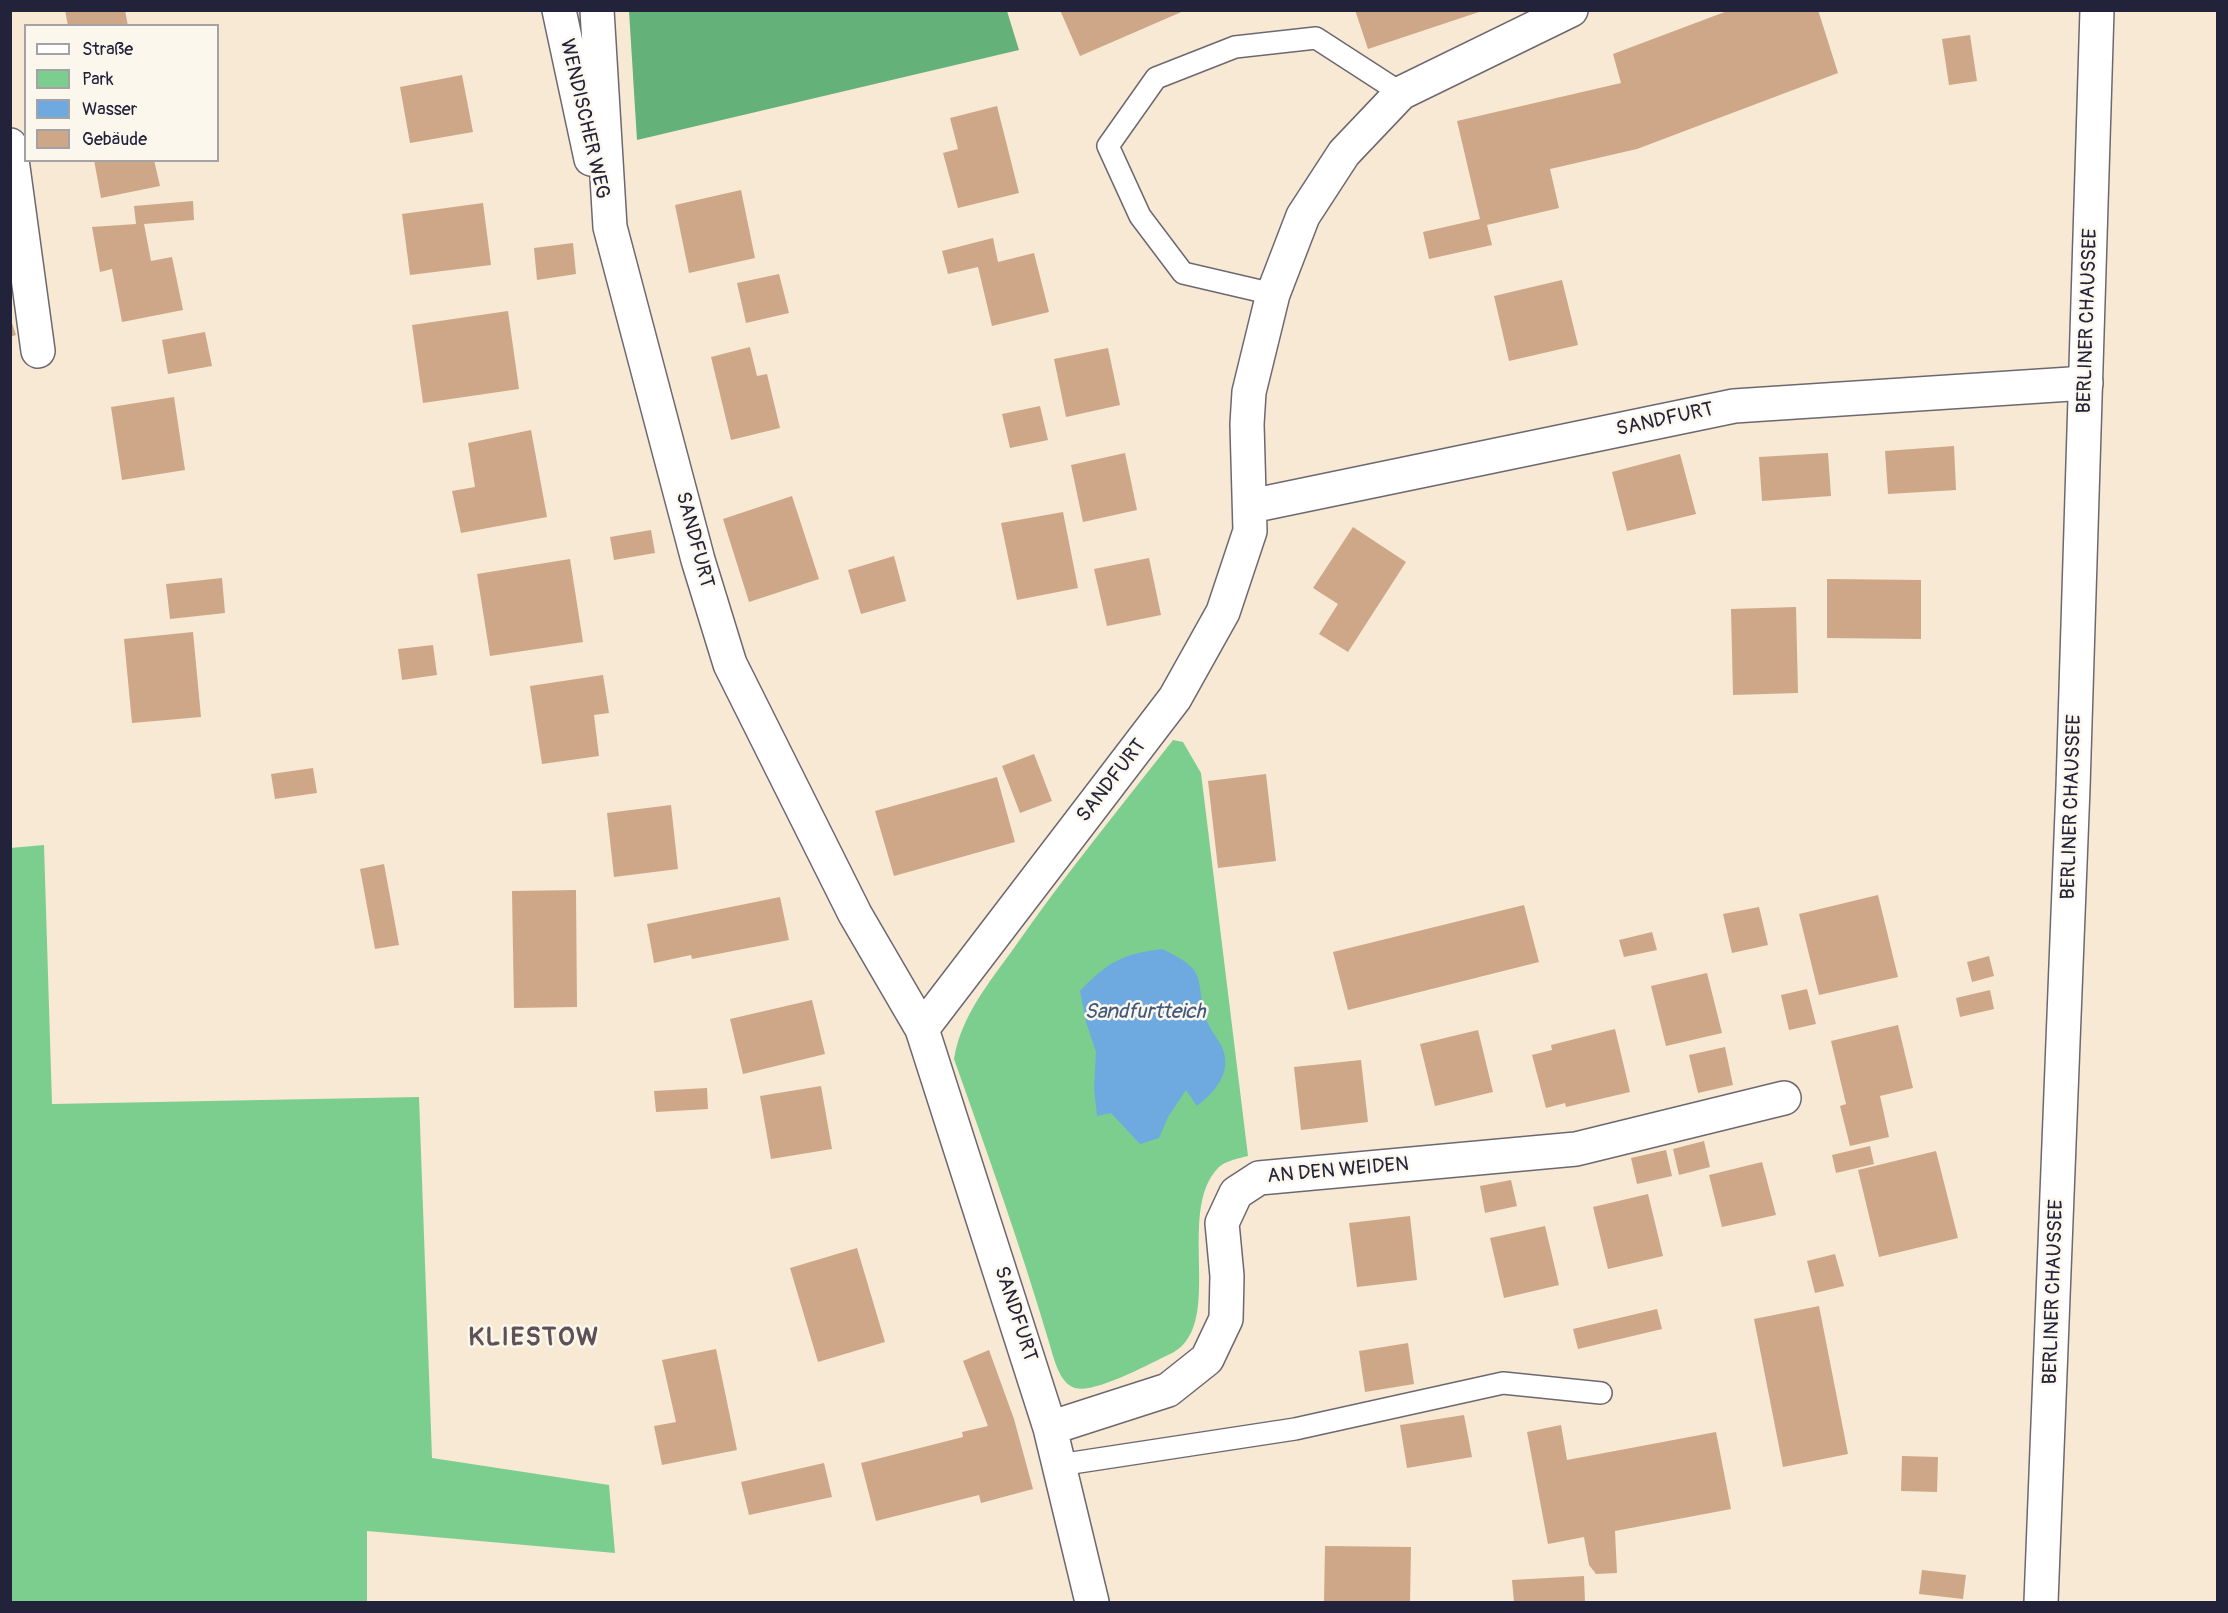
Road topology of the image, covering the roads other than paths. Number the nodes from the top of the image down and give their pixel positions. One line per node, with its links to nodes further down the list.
1 (559, 10): 8 (street, WENDISCHER WEG)
2 (597, 10): 8 (street, SANDFURT)
3 (1571, 10): 5 (street)
4 (2097, 10): 11 (street, BERLINER CHAUSSEE)
5 (1401, 93): 9 (street); 9 (lane)
6 (10, 145): 7 (street)
7 (14, 188): 10 (street)
8 (610, 227): 13 (street, SANDFURT)
9 (1273, 294): 12 (street, SANDFURT)
10 (38, 351)
11 (2086, 383): 12 (street, SANDFURT); 19 (street, BERLINER CHAUSSEE)
12 (1251, 506): 13 (street, SANDFURT)
13 (922, 1029): 16 (street, SANDFURT)
14 (1784, 1098): 16 (street, AN DEN WEIDEN)
15 (1601, 1393): 17 (lane)
16 (1050, 1428): 17 (street, SANDFURT)
17 (1059, 1465): 18 (street, SANDFURT)
18 (1092, 1602)
19 (2042, 1602)

